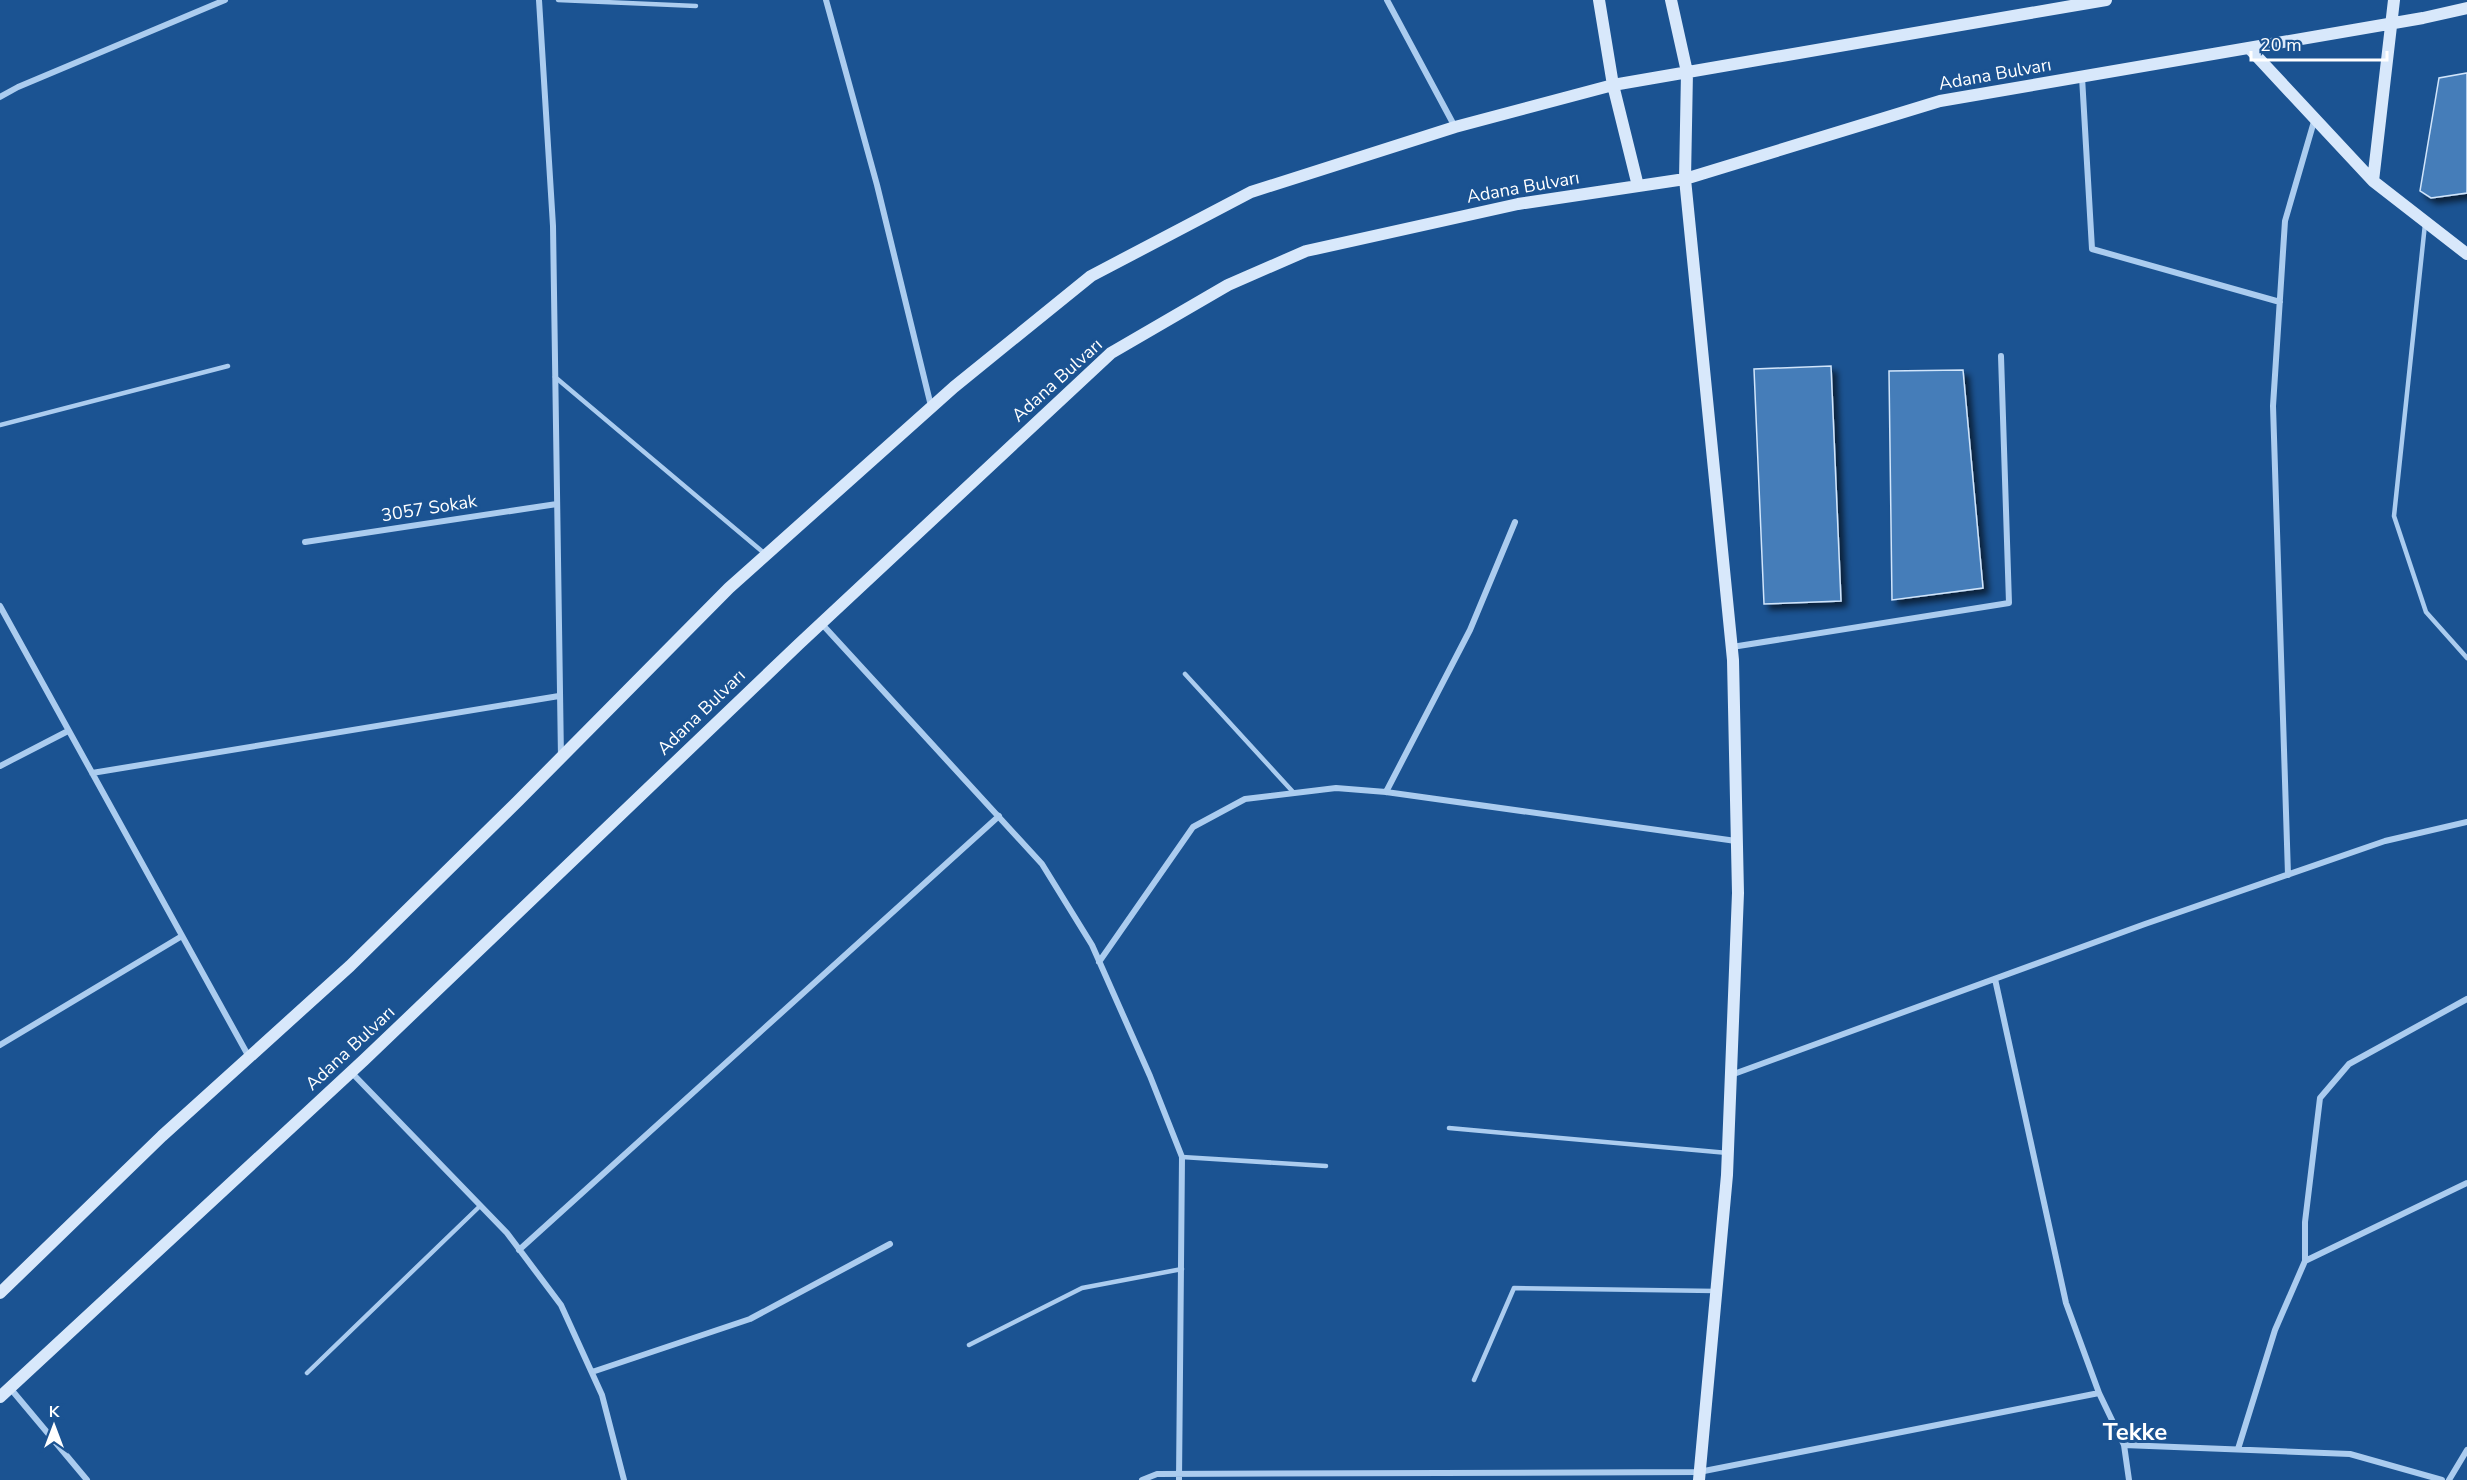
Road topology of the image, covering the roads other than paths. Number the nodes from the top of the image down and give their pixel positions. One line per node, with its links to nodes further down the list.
1 (225, 0): 17 (street)
2 (539, 0): 28 (street)
3 (558, 0): 10 (lane)
4 (826, 0): 29 (street)
5 (1387, 0): 19 (street)
6 (1599, 0): 16 (main road)
7 (1671, 0): 14 (main road)
8 (2106, 0): 14 (main road)
9 (2394, 0): 12 (main road)
10 (696, 6)
11 (2467, 8): 12 (main road, Adana Bulvarı)
12 (2392, 23): 13 (main road, Adana Bulvarı); 21 (main road)
13 (2249, 48): 15 (main road, Adana Bulvarı); 18 (main road)
14 (1687, 72): 16 (main road); 20 (main road)
15 (2082, 77): 20 (main road, Adana Bulvarı); 25 (street)
16 (1613, 85): 19 (main road); 22 (main road)
17 (0, 97)
18 (2315, 118): 21 (main road); 25 (street)
19 (1455, 127): 29 (main road)
20 (1685, 179): 22 (main road, Adana Bulvarı); 37 (main road)
21 (2373, 181): 23 (main road)
22 (1638, 186): 36 (main road, Adana Bulvarı)
23 (2425, 222): 24 (main road); 38 (lane)
24 (2467, 254)
25 (2280, 302): 50 (street)
26 (2001, 356): 37 (street)
27 (228, 366): 30 (lane)
28 (555, 377): 31 (street); 34 (lane)
29 (932, 407): 34 (main road)
30 (0, 425)
31 (557, 504): 33 (street, 3057 Sokak); 40 (street)
32 (1515, 522): 45 (street)
33 (305, 542)
34 (766, 555): 42 (main road)
35 (0, 606): 41 (street)
36 (821, 623): 47 (street); 57 (main road, Adana Bulvarı)
37 (1731, 647): 49 (main road)
38 (2467, 658)
39 (1185, 674): 46 (lane)
40 (559, 696): 42 (street); 44 (street)
41 (68, 730): 43 (street); 44 (street)
42 (561, 758): 56 (main road)
43 (0, 766)
44 (92, 773): 51 (street)
45 (1386, 792): 46 (street); 49 (street)
46 (1294, 793): 52 (street)
47 (999, 816): 52 (street); 66 (street)
48 (2467, 822): 50 (street)
49 (1737, 841): 58 (main road)
50 (2288, 874): 53 (street)
51 (182, 936): 55 (street); 56 (street)
52 (1099, 962): 61 (street)
53 (1995, 979): 58 (street); 76 (street)
54 (2467, 999): 67 (street)
55 (0, 1045)
56 (249, 1057): 70 (main road)
57 (351, 1072): 64 (street); 75 (main road, Adana Bulvarı)
58 (1731, 1075): 60 (main road)
59 (1449, 1128): 60 (lane)
60 (1728, 1153): 69 (main road)
61 (1182, 1156): 62 (lane); 68 (street)
62 (1326, 1166)
63 (2467, 1183): 67 (street)
64 (480, 1206): 66 (street); 73 (lane)
65 (890, 1244): 72 (street)
66 (519, 1250): 72 (street)
67 (2305, 1261): 79 (street)
68 (1182, 1269): 71 (lane); 82 (street)
69 (1716, 1291): 74 (lane); 81 (main road)
70 (0, 1293)
71 (969, 1345)
72 (592, 1372): 84 (street)
73 (307, 1373)
74 (1473, 1380)
75 (10, 1388): 77 (main road, Adana Bulvarı); 83 (street)
76 (2099, 1393): 78 (street); 81 (street)
77 (0, 1397)
78 (2124, 1444): 79 (street); 86 (street)
79 (2238, 1449): 87 (street)
80 (2467, 1450): 88 (street)
81 (1699, 1476): 82 (street)
82 (1179, 1477): 85 (street)
83 (87, 1480)
84 (624, 1480)
85 (1142, 1480)
86 (2129, 1480)
87 (2442, 1480)
88 (2448, 1480)

